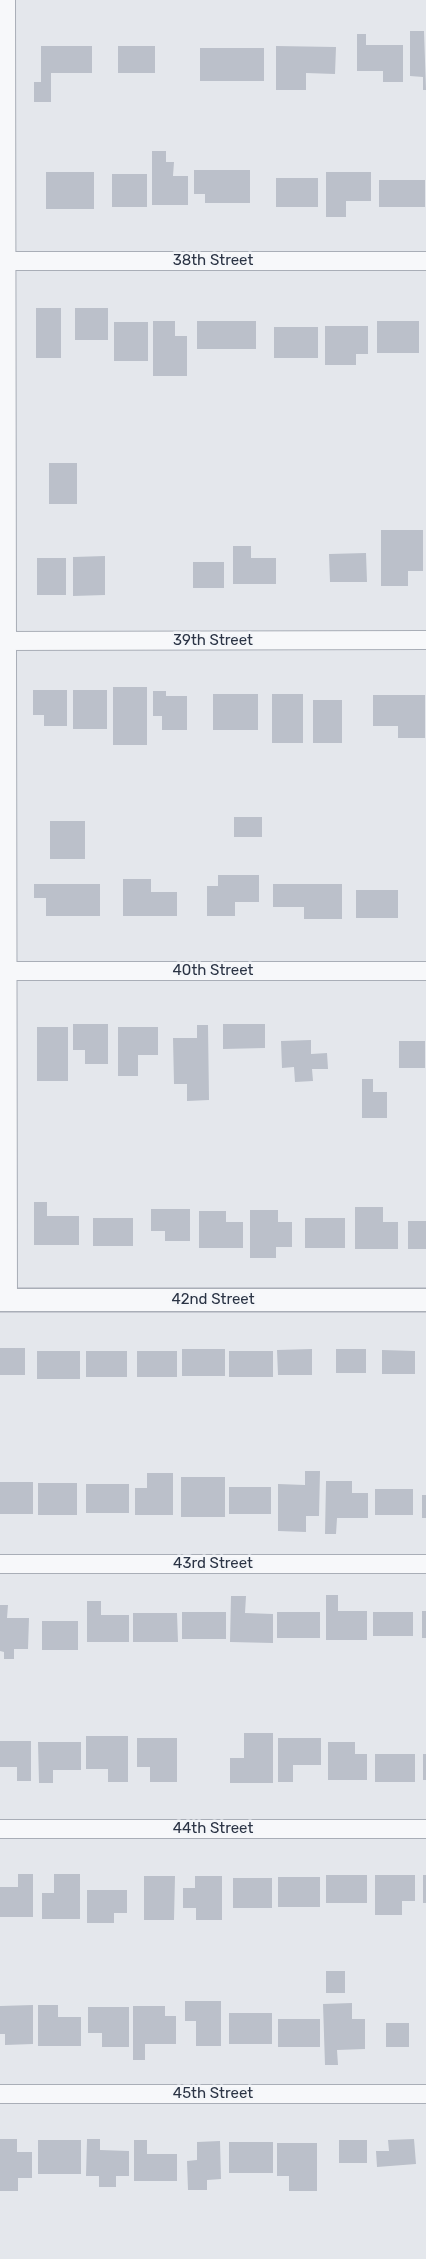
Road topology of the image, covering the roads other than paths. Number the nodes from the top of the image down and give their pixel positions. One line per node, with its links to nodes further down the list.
1 (6, 0): 2 (street)
2 (3, 261): 3 (street, 38th Street); 5 (street)
3 (426, 261)
4 (426, 640): 5 (street, 39th Street)
5 (3, 641): 6 (street)
6 (4, 971): 7 (street, 40th Street); 8 (street)
7 (426, 971)
8 (4, 1300): 9 (street, 42nd Street)
9 (426, 1300)
10 (0, 1564): 11 (street, 43rd Street)
11 (426, 1564)
12 (0, 1829): 13 (street, 44th Street)
13 (426, 1829)
14 (0, 2094): 15 (street, 45th Street)
15 (426, 2094)

